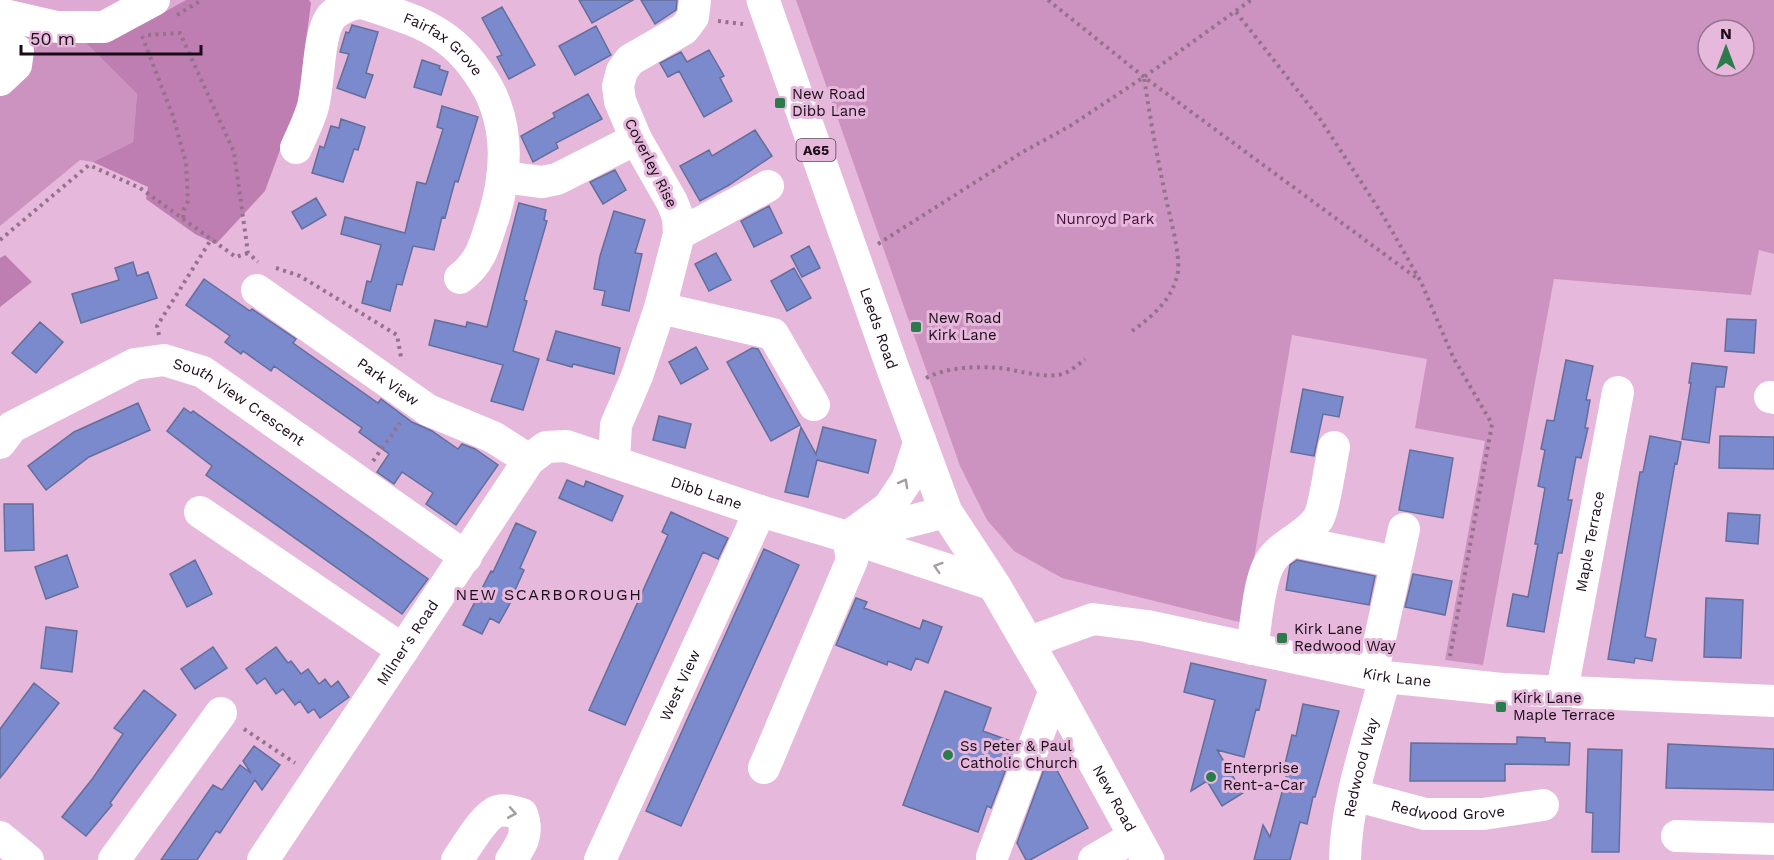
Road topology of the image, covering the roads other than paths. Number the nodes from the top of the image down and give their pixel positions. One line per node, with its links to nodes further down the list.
1 (694, 8): 7 (street, Coverley Rise)
2 (0, 14): 4 (street)
3 (768, 14): 17 (main road, Leeds Road / A65)
4 (142, 16)
5 (0, 41): 6 (street)
6 (0, 80)
7 (636, 139): 9 (street); 11 (street, Coverley Rise)
8 (296, 148): 9 (street, Fairfax Grove)
9 (502, 177): 12 (street, Fairfax Grove)
10 (768, 186): 11 (street)
11 (679, 234): 14 (street, Coverley Rise)
12 (460, 278)
13 (257, 291): 20 (street, Park View)
14 (660, 308): 16 (street); 21 (street, Coverley Rise)
15 (1618, 392): 36 (street, Maple Terrace)
16 (814, 405)
17 (920, 440): 24 (main road, Leeds Road / A65); 26 (street, one-way to 17)
18 (0, 443): 28 (street, South View Crescent)
19 (1334, 447): 27 (street)
20 (529, 459): 21 (street, Dibb Lane); 28 (street, Milner's Road)
21 (614, 462): 22 (street, Dibb Lane)
22 (760, 511): 26 (street, Dibb Lane); 53 (street, West View)
23 (200, 512): 33 (street)
24 (946, 512): 26 (street); 30 (main road, Leeds Road / A65)
25 (1404, 529): 29 (street, Redwood Way)
26 (848, 537): 30 (street, Dibb Lane, one-way to 26); 39 (street)
27 (1293, 541): 29 (street); 32 (street)
28 (466, 557): 33 (street, Milner's Road)
29 (1396, 562): 34 (street, Redwood Way)
30 (994, 585): 31 (main road, Leeds Road / A65)
31 (1027, 642): 32 (street, Kirk Lane); 35 (main road, New Road / A65)
32 (1252, 649): 34 (street, Kirk Lane)
33 (403, 650): 50 (street, Milner's Road)
34 (1379, 676): 36 (street, Kirk Lane); 40 (street, Redwood Way)
35 (1055, 690): 45 (main road, New Road / A65); 47 (street)
36 (1562, 691): 37 (street, Kirk Lane)
37 (1774, 701)
38 (221, 713): 49 (street)
39 (764, 768)
40 (1354, 795): 41 (street, Redwood Grove); 55 (street, Redwood Way)
41 (1543, 805)
42 (1677, 836): 46 (street)
43 (0, 837): 48 (street)
44 (1774, 839): 46 (street)
45 (1141, 848): 54 (street)
46 (1714, 848)
47 (992, 857)
48 (28, 860)
49 (114, 860)
50 (263, 860)
51 (457, 860): 52 (street, one-way to 52)
52 (511, 860)
53 (600, 860)
54 (1094, 860)
55 (1345, 860)

